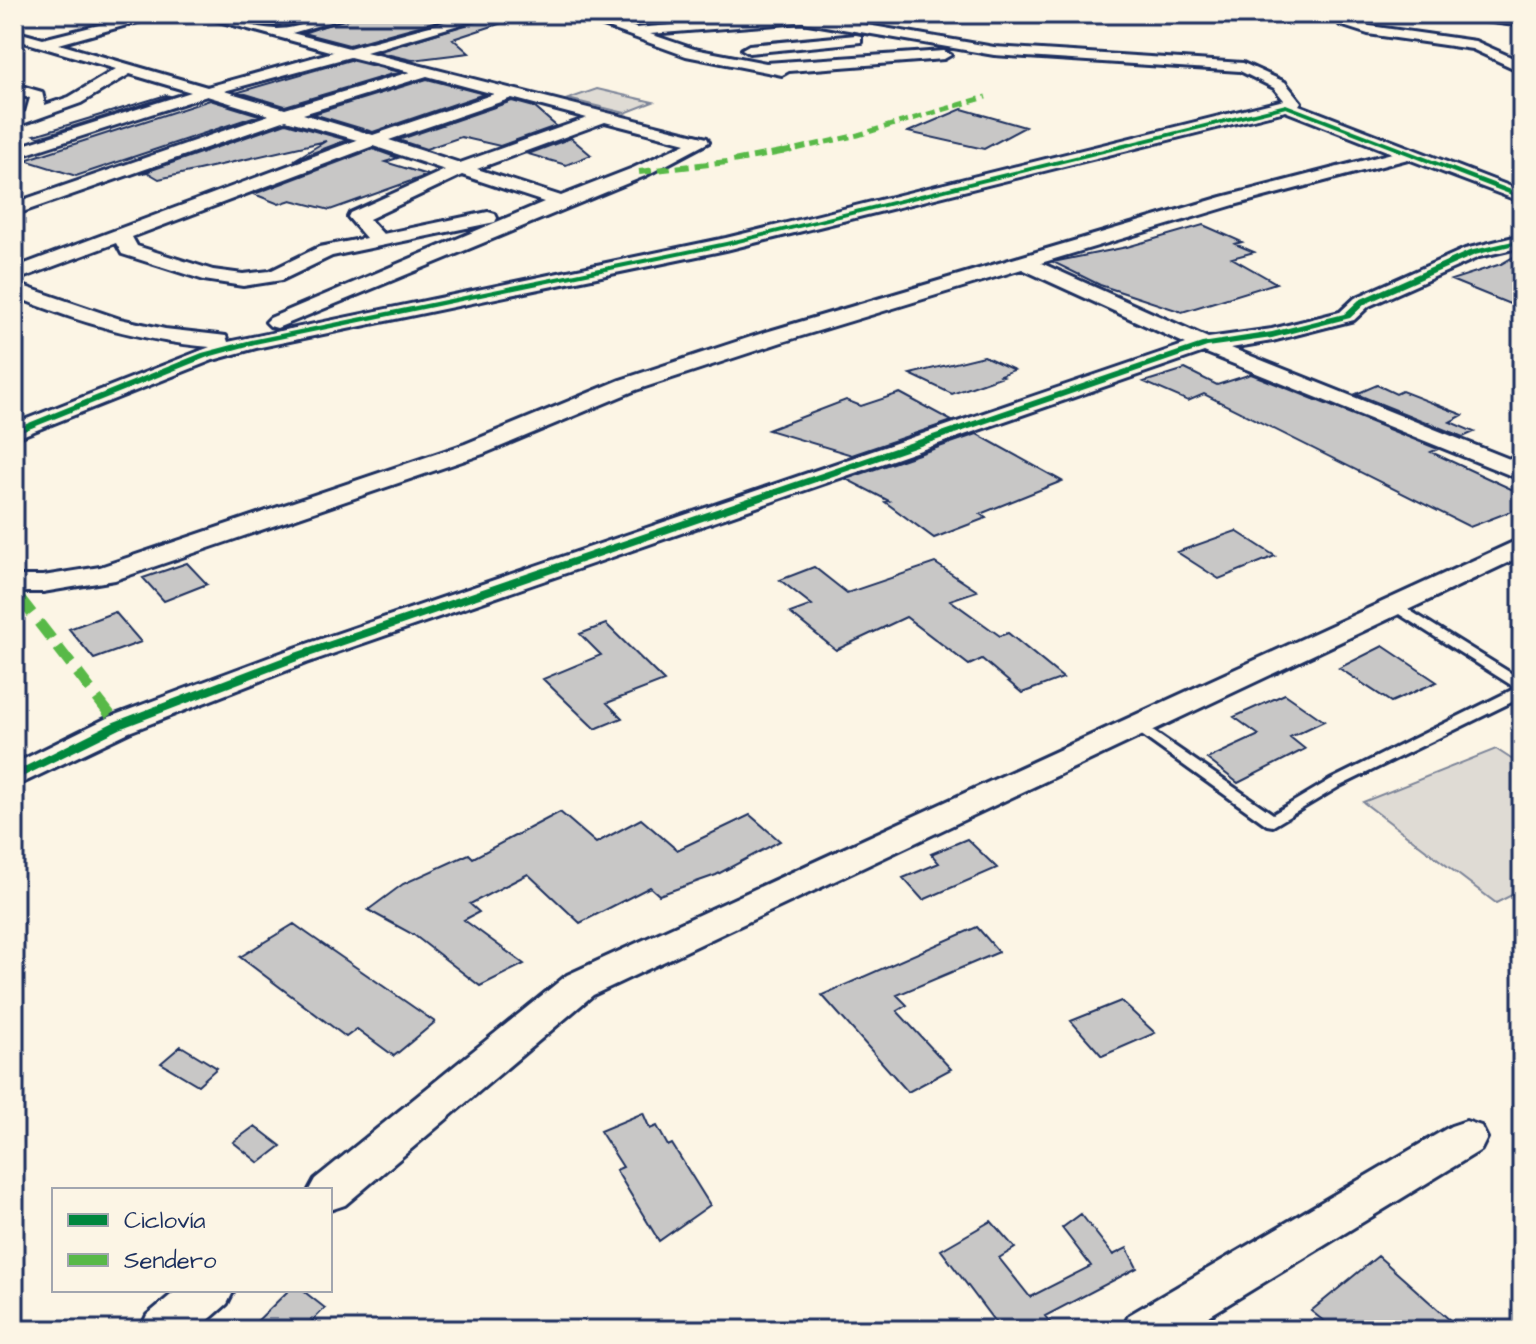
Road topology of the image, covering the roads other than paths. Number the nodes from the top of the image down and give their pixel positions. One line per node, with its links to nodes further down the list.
1 (159, 14): 17 (street)
2 (200, 14): 14 (street)
3 (350, 14): 14 (street)
4 (439, 14): 11 (street)
5 (489, 14): 11 (street)
6 (594, 14): 13 (street)
7 (1358, 14): 8 (street); 22 (street)
8 (1376, 14)
9 (1462, 14): 12 (street)
10 (794, 16): 13 (street); 15 (street)
11 (465, 21): 20 (street)
12 (1522, 22)
13 (631, 31): 21 (street)
14 (276, 33): 20 (street)
15 (890, 34): 18 (street); 19 (street)
16 (15, 36): 17 (street)
17 (42, 43): 23 (street)
18 (747, 49)
19 (994, 51): 21 (street); 29 (street)
20 (347, 53): 24 (street); 27 (street)
21 (765, 68): 25 (street)
22 (1522, 68)
23 (127, 69): 27 (street); 31 (street)
24 (424, 73): 28 (street); 30 (street)
25 (789, 73)
26 (14, 89): 31 (street)
27 (208, 91): 30 (street); 35 (street)
28 (509, 94): 32 (street); 34 (street)
29 (1286, 106): 36 (street); 50 (street)
30 (287, 114): 34 (street); 40 (street)
31 (32, 116): 33 (street)
32 (604, 117): 37 (street); 39 (street)
33 (14, 122)
34 (373, 140): 37 (street); 41 (street)
35 (14, 153)
36 (1410, 153): 38 (street); 44 (street)
37 (463, 168): 39 (street); 42 (street)
38 (1522, 197)
39 (556, 200): 42 (street); 50 (street)
40 (14, 209)
41 (122, 235): 42 (street); 45 (street)
42 (379, 241)
43 (1522, 241): 49 (street)
44 (1025, 263): 49 (street); 54 (street)
45 (14, 275)
46 (14, 289): 47 (street)
47 (48, 303): 48 (street); 50 (street)
48 (14, 315)
49 (1205, 345): 52 (street); 58 (street)
50 (211, 348): 51 (street)
51 (14, 432)
52 (1522, 473)
53 (1522, 546): 55 (street)
54 (14, 584)
55 (1396, 606): 56 (lane); 57 (street)
56 (1522, 688): 57 (lane)
57 (1136, 726): 60 (street)
58 (14, 777)
59 (1466, 1138): 63 (street)
60 (332, 1190)
61 (209, 1292): 62 (street)
62 (163, 1330)
63 (1145, 1330)

